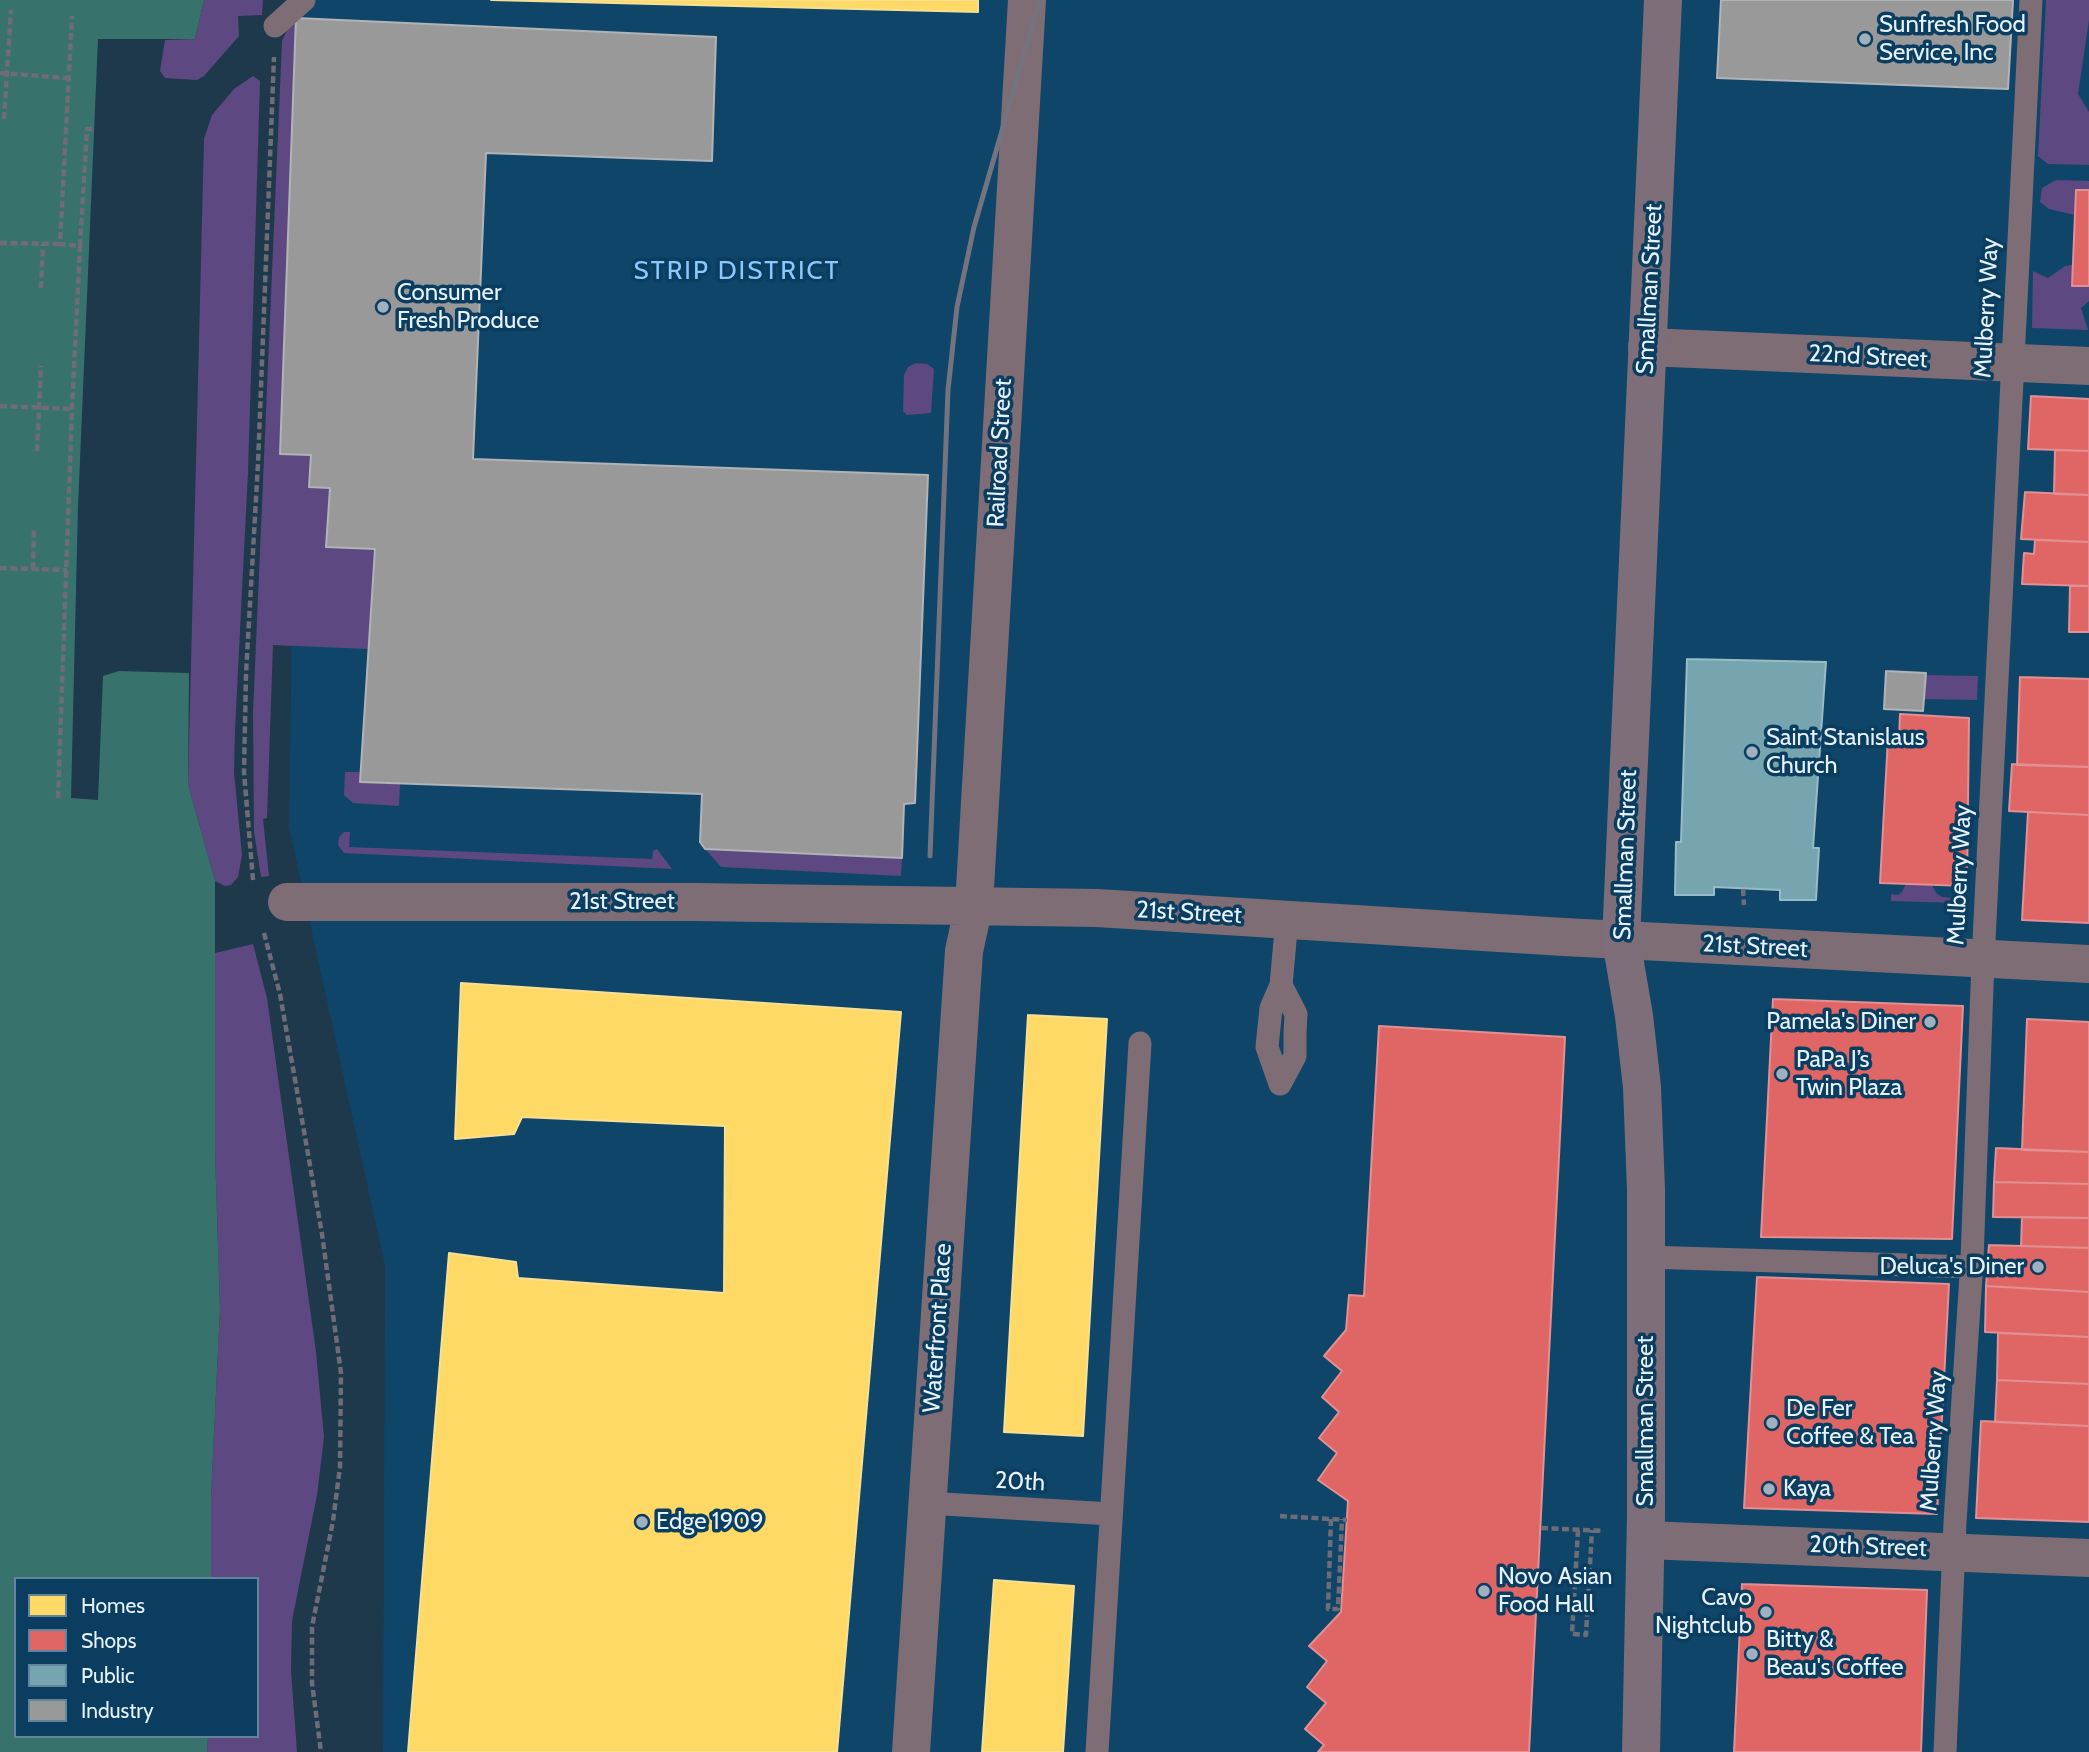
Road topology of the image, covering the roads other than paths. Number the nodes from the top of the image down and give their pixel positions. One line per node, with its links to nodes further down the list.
1 (304, 0): 5 (lane)
2 (1027, 0): 10 (street, Railroad Street)
3 (1663, 0): 6 (street, Smallman Street)
4 (2031, 0): 7 (lane, Mulberry Way)
5 (275, 26)
6 (1647, 347): 7 (street, 22nd Street); 12 (street, Smallman Street)
7 (2011, 363): 8 (street, 22nd Street); 13 (lane, Mulberry Way)
8 (2089, 366)
9 (287, 902): 10 (street, 21st Street)
10 (974, 905): 11 (street, 21st Street); 19 (street, Waterfront Place)
11 (1287, 919): 12 (street, 21st Street); 15 (lane)
12 (1621, 940): 13 (street, 21st Street); 17 (street, Smallman Street)
13 (1983, 960): 14 (street, 21st Street); 18 (lane, Mulberry Way)
14 (2089, 964)
15 (1281, 985)
16 (1140, 1043): 20 (lane)
17 (1646, 1257): 18 (lane); 21 (street, Smallman Street)
18 (1971, 1267): 22 (lane, Mulberry Way)
19 (927, 1503): 20 (lane, 20th); 24 (street, Waterfront Place)
20 (1111, 1514): 25 (lane)
21 (1646, 1540): 22 (street, 20th Street); 26 (street, Smallman Street)
22 (1954, 1551): 23 (street, 20th Street); 27 (lane, Mulberry Way)
23 (2089, 1558)
24 (911, 1752)
25 (1097, 1752)
26 (1641, 1752)
27 (1945, 1752)

